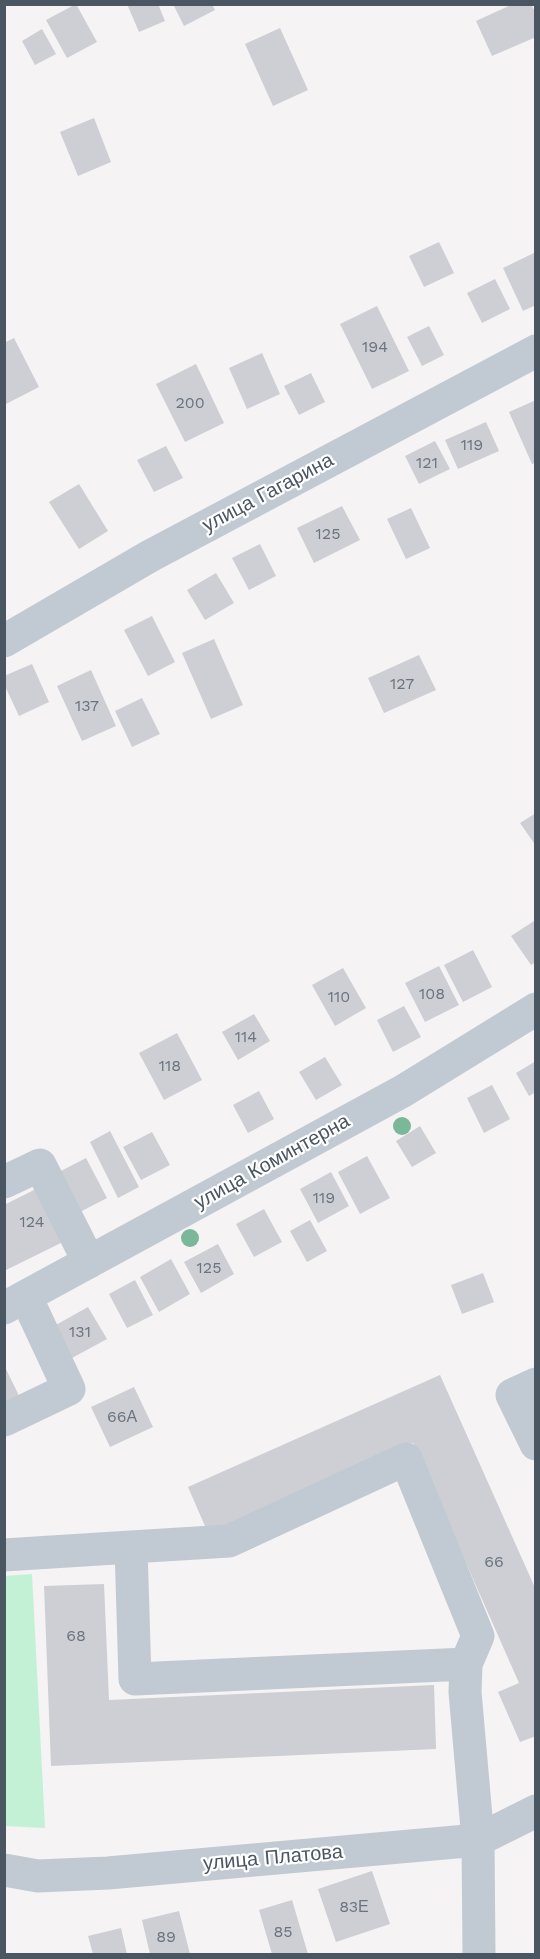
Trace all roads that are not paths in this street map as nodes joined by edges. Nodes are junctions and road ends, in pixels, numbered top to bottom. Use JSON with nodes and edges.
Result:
{"nodes":[{"id":1,"x":536,"y":351,"type":"edge"},
{"id":2,"x":4,"y":641,"type":"edge"},
{"id":3,"x":536,"y":1009,"type":"edge"},
{"id":4,"x":4,"y":1182,"type":"edge"},
{"id":5,"x":89,"y":1262,"type":"junction"},
{"id":6,"x":15,"y":1303,"type":"edge"},
{"id":7,"x":536,"y":1384,"type":"edge"},
{"id":8,"x":4,"y":1420,"type":"edge"},
{"id":9,"x":536,"y":1444,"type":"edge"},
{"id":10,"x":131,"y":1547,"type":"junction"},
{"id":11,"x":4,"y":1555,"type":"edge"},
{"id":12,"x":466,"y":1664,"type":"junction"},
{"id":13,"x":536,"y":1811,"type":"edge"},
{"id":14,"x":478,"y":1840,"type":"junction"},
{"id":15,"x":4,"y":1870,"type":"edge"},
{"id":16,"x":479,"y":1954,"type":"edge"}],
"edges":[{"from":1,"to":2,"type":"street","name":"улица Гагарина"},
{"from":3,"to":5,"type":"street","name":"улица Коминтерна"},
{"from":4,"to":5,"type":"street"},
{"from":5,"to":6,"type":"street","name":"улица Коминтерна"},
{"from":6,"to":8,"type":"street"},
{"from":7,"to":9,"type":"street"},
{"from":10,"to":11,"type":"street"},
{"from":10,"to":12,"type":"street"},
{"from":10,"to":12,"type":"street"},
{"from":12,"to":14,"type":"street"},
{"from":13,"to":14,"type":"street","name":"улица Платова"},
{"from":14,"to":15,"type":"street","name":"улица Платова"},
{"from":14,"to":16,"type":"street"}]}
